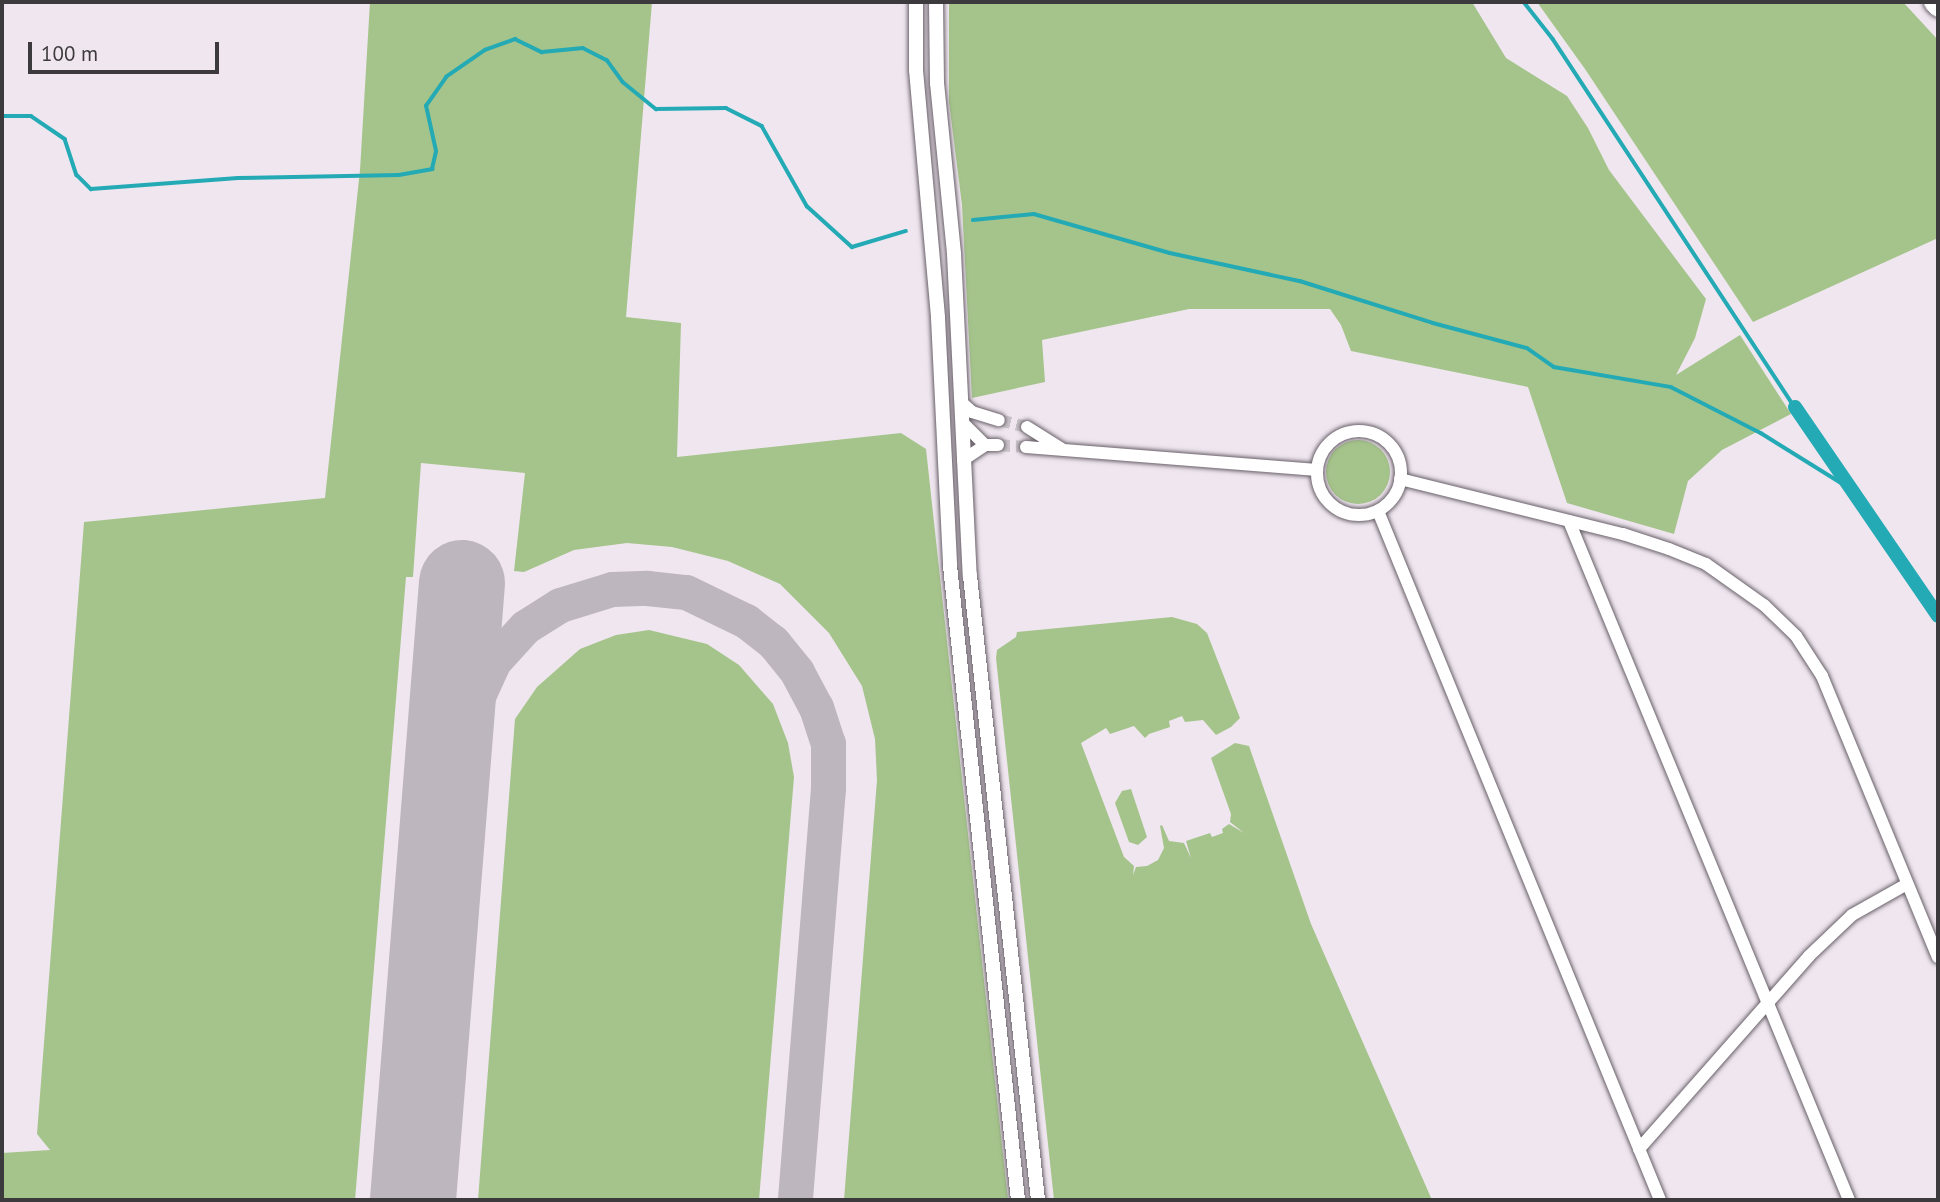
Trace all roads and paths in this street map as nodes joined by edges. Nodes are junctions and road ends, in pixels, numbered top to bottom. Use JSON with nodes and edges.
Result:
{"nodes":[{"id":1,"x":916,"y":2,"type":"edge"},
{"id":2,"x":936,"y":2,"type":"edge"},
{"id":3,"x":1933,"y":2,"type":"edge"},
{"id":4,"x":1938,"y":7,"type":"edge"},
{"id":5,"x":961,"y":402,"type":"junction"},
{"id":6,"x":999,"y":420,"type":"tunnel mouth"},
{"id":7,"x":961,"y":422,"type":"junction"},
{"id":8,"x":1027,"y":427,"type":"tunnel mouth"},
{"id":9,"x":1026,"y":447,"type":"tunnel mouth"},
{"id":10,"x":1062,"y":449,"type":"junction"},
{"id":11,"x":963,"y":460,"type":"junction"},
{"id":12,"x":1317,"y":470,"type":"junction"},
{"id":13,"x":1400,"y":479,"type":"junction"},
{"id":14,"x":1378,"y":511,"type":"junction"},
{"id":15,"x":1569,"y":521,"type":"junction"},
{"id":16,"x":974,"y":615,"type":"junction"},
{"id":17,"x":956,"y":618,"type":"junction"},
{"id":18,"x":976,"y":638,"type":"junction"},
{"id":19,"x":957,"y":640,"type":"junction"},
{"id":20,"x":1907,"y":884,"type":"junction"},
{"id":21,"x":1938,"y":957,"type":"edge"},
{"id":22,"x":1768,"y":1002,"type":"junction"},
{"id":23,"x":1639,"y":1149,"type":"junction"},
{"id":24,"x":1018,"y":1200,"type":"edge"},
{"id":25,"x":1038,"y":1200,"type":"edge"},
{"id":26,"x":1660,"y":1200,"type":"edge"},
{"id":27,"x":1849,"y":1200,"type":"edge"}],
"edges":[{"from":1,"to":17,"type":"street"},
{"from":2,"to":5,"type":"street"},
{"from":3,"to":4,"type":"highway"},
{"from":5,"to":6,"type":"street"},
{"from":5,"to":7,"type":"street"},
{"from":7,"to":11,"type":"street"},
{"from":7,"to":11,"type":"street"},
{"from":8,"to":10,"type":"street"},
{"from":9,"to":10,"type":"street"},
{"from":10,"to":12,"type":"street"},
{"from":11,"to":16,"type":"street"},
{"from":12,"to":13,"type":"street"},
{"from":12,"to":14,"type":"street"},
{"from":13,"to":14,"type":"street"},
{"from":13,"to":15,"type":"street"},
{"from":14,"to":23,"type":"street"},
{"from":15,"to":20,"type":"street"},
{"from":15,"to":22,"type":"street"},
{"from":16,"to":17,"type":"street"},
{"from":16,"to":18,"type":"street"},
{"from":17,"to":19,"type":"street"},
{"from":18,"to":19,"type":"street"},
{"from":18,"to":25,"type":"street"},
{"from":19,"to":24,"type":"street"},
{"from":20,"to":21,"type":"street"},
{"from":20,"to":22,"type":"street"},
{"from":22,"to":23,"type":"street"},
{"from":22,"to":27,"type":"street"},
{"from":23,"to":26,"type":"street"}]}
